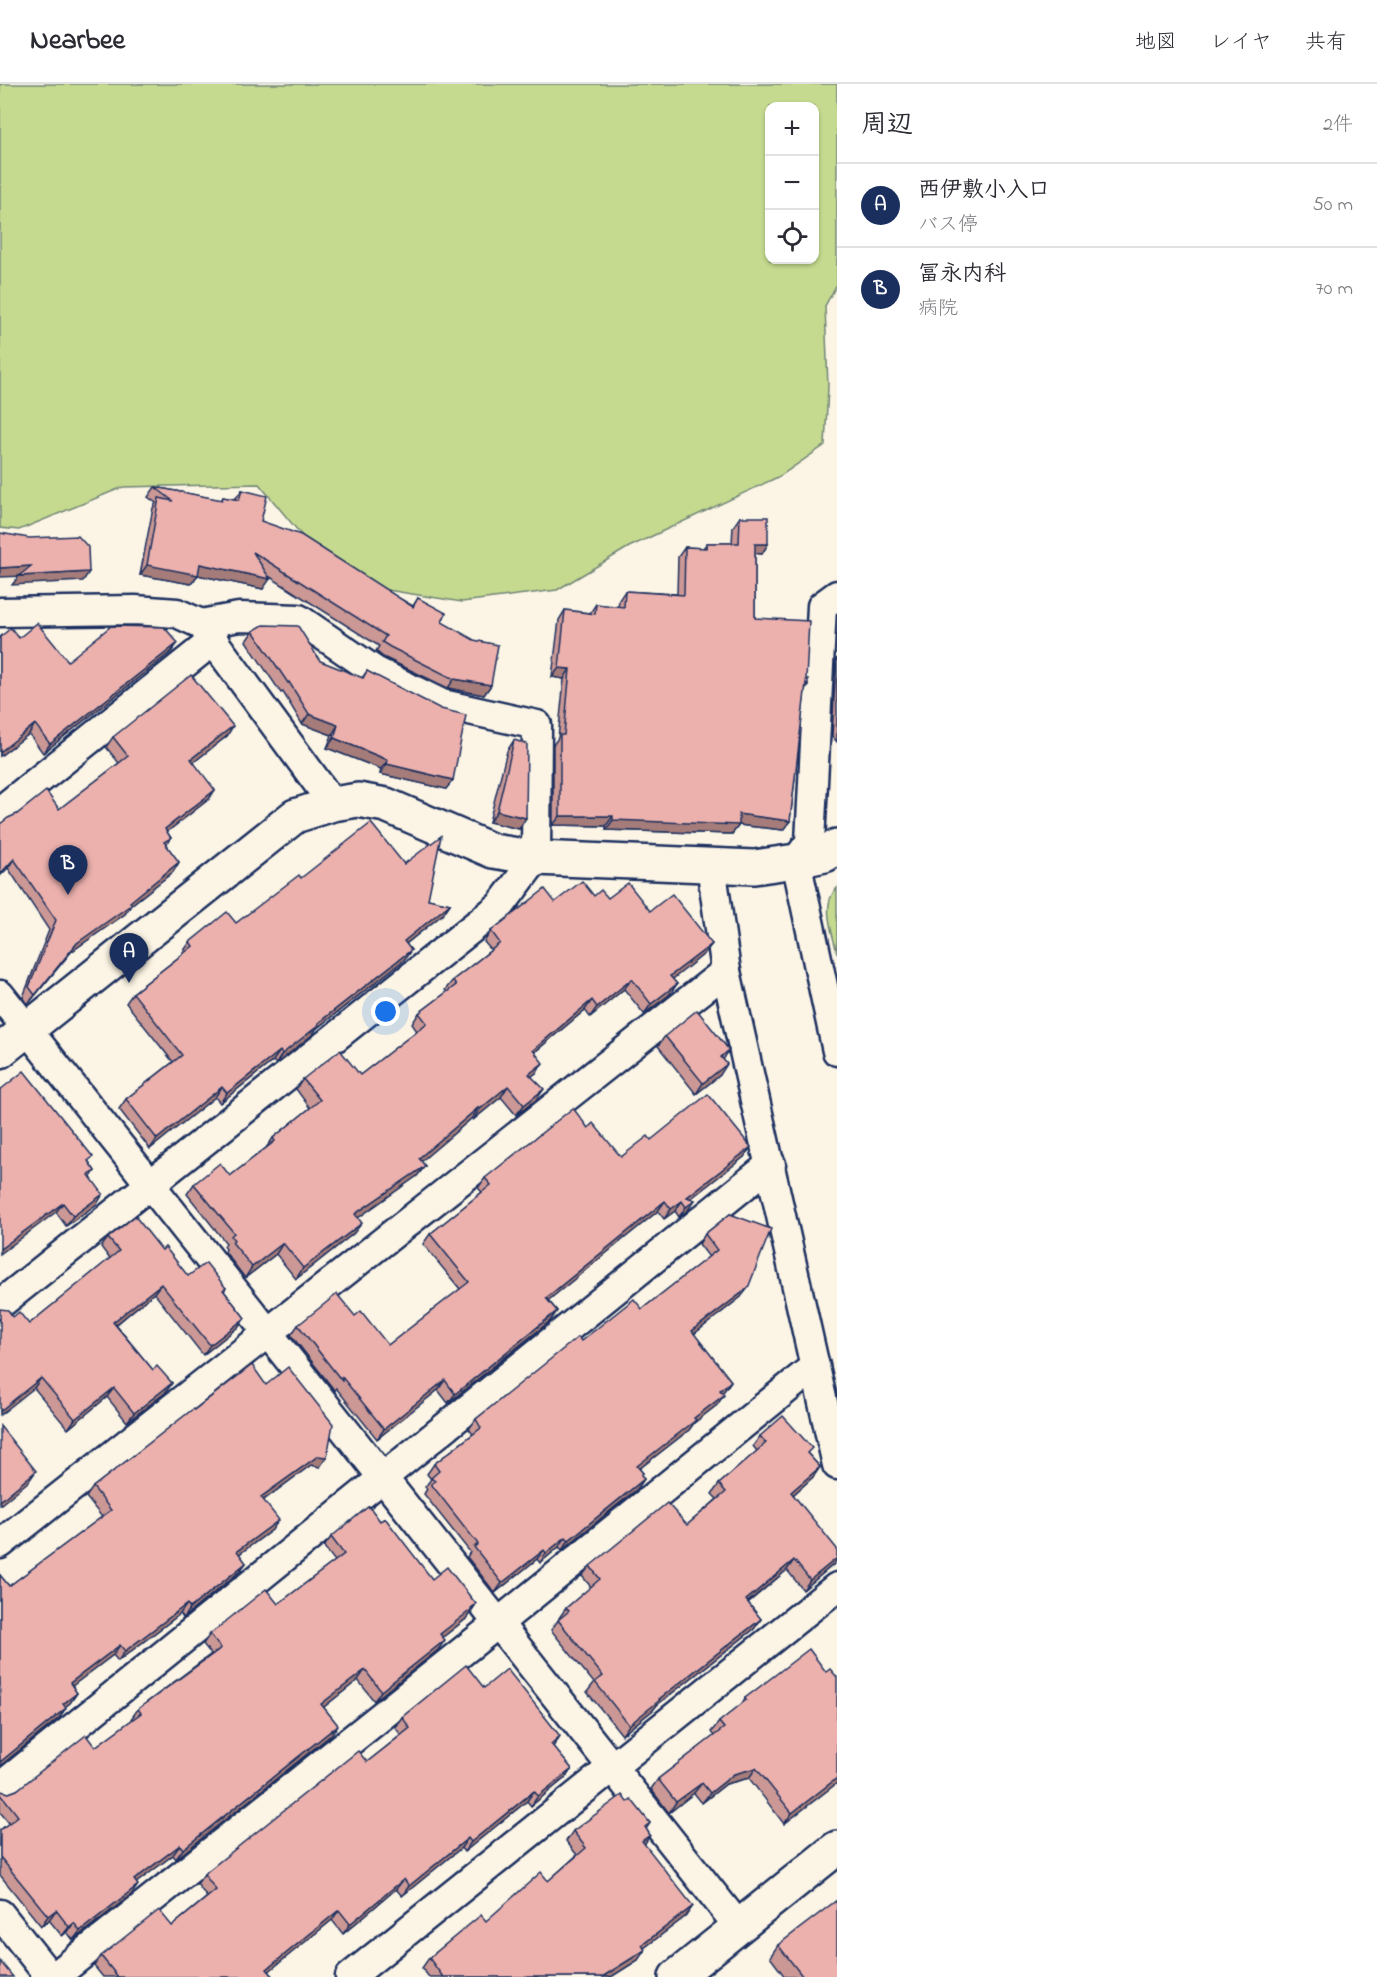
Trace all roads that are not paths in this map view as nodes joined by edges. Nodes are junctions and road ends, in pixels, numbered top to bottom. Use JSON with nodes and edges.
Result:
{"nodes":[{"id":1,"x":837,"y":595,"type":"edge"},
{"id":2,"x":0,"y":612,"type":"edge"},
{"id":3,"x":208,"y":632,"type":"junction"},
{"id":4,"x":333,"y":804,"type":"junction"},
{"id":5,"x":0,"y":811,"type":"edge"},
{"id":6,"x":837,"y":846,"type":"edge"},
{"id":7,"x":536,"y":858,"type":"junction"},
{"id":8,"x":796,"y":861,"type":"junction"},
{"id":9,"x":711,"y":865,"type":"junction"},
{"id":10,"x":726,"y":971,"type":"junction"},
{"id":11,"x":0,"y":995,"type":"edge"},
{"id":12,"x":27,"y":1028,"type":"junction"},
{"id":13,"x":0,"y":1051,"type":"edge"},
{"id":14,"x":837,"y":1051,"type":"edge"},
{"id":15,"x":771,"y":1164,"type":"junction"},
{"id":16,"x":150,"y":1183,"type":"junction"},
{"id":17,"x":0,"y":1304,"type":"edge"},
{"id":18,"x":267,"y":1332,"type":"junction"},
{"id":19,"x":815,"y":1366,"type":"junction"},
{"id":20,"x":837,"y":1465,"type":"edge"},
{"id":21,"x":382,"y":1477,"type":"junction"},
{"id":22,"x":0,"y":1544,"type":"edge"},
{"id":23,"x":837,"y":1587,"type":"edge"},
{"id":24,"x":497,"y":1624,"type":"junction"},
{"id":25,"x":612,"y":1767,"type":"junction"},
{"id":26,"x":0,"y":1787,"type":"edge"},
{"id":27,"x":837,"y":1848,"type":"edge"},
{"id":28,"x":0,"y":1914,"type":"edge"},
{"id":29,"x":740,"y":1927,"type":"junction"},
{"id":30,"x":52,"y":1977,"type":"edge"},
{"id":31,"x":350,"y":1977,"type":"edge"},
{"id":32,"x":676,"y":1977,"type":"edge"}],
"edges":[{"from":1,"to":8,"type":"street"},
{"from":2,"to":3,"type":"street"},
{"from":3,"to":4,"type":"street"},
{"from":3,"to":5,"type":"street"},
{"from":3,"to":7,"type":"street"},
{"from":4,"to":7,"type":"street"},
{"from":4,"to":12,"type":"street"},
{"from":6,"to":8,"type":"street"},
{"from":7,"to":9,"type":"street"},
{"from":7,"to":16,"type":"street"},
{"from":8,"to":9,"type":"street"},
{"from":8,"to":14,"type":"street"},
{"from":9,"to":10,"type":"street"},
{"from":10,"to":15,"type":"street"},
{"from":10,"to":18,"type":"street"},
{"from":11,"to":12,"type":"street"},
{"from":12,"to":13,"type":"street"},
{"from":12,"to":16,"type":"street"},
{"from":15,"to":19,"type":"street"},
{"from":15,"to":21,"type":"street"},
{"from":16,"to":17,"type":"street"},
{"from":16,"to":18,"type":"street"},
{"from":18,"to":21,"type":"street"},
{"from":18,"to":22,"type":"street"},
{"from":19,"to":20,"type":"street"},
{"from":19,"to":24,"type":"street"},
{"from":21,"to":24,"type":"street"},
{"from":21,"to":26,"type":"street"},
{"from":23,"to":25,"type":"street"},
{"from":24,"to":25,"type":"street"},
{"from":24,"to":30,"type":"street"},
{"from":25,"to":29,"type":"street"},
{"from":25,"to":31,"type":"street"},
{"from":27,"to":29,"type":"street"},
{"from":28,"to":30,"type":"street"},
{"from":29,"to":32,"type":"street"}]}
